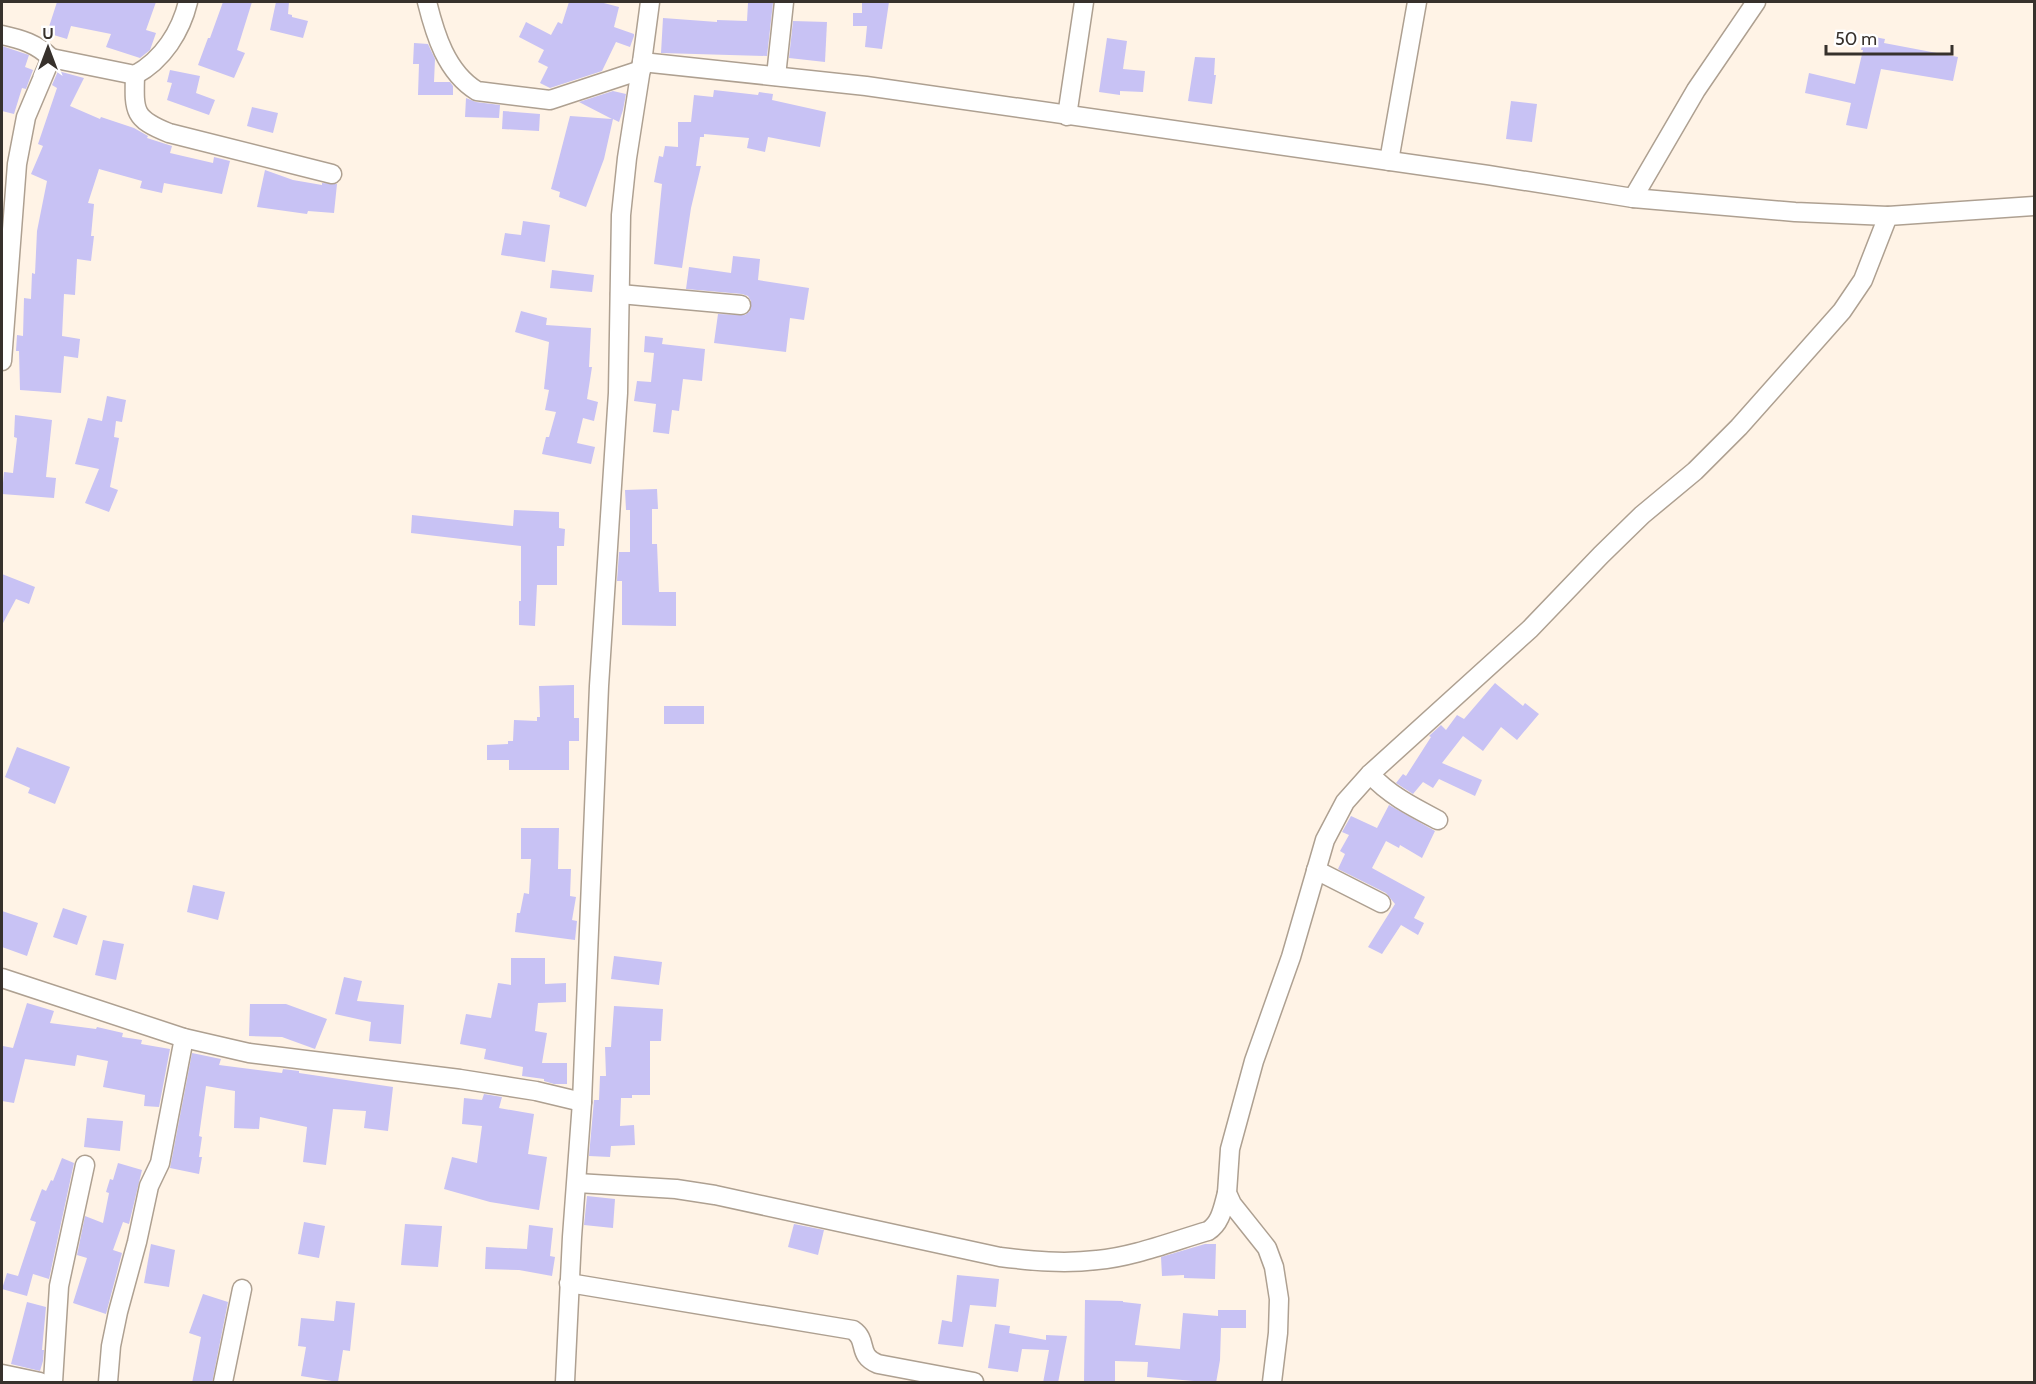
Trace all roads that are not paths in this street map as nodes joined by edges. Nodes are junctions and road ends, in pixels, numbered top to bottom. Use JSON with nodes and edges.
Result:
{"nodes":[{"id":1,"x":188,"y":2,"type":"edge"},
{"id":2,"x":427,"y":2,"type":"edge"},
{"id":3,"x":650,"y":2,"type":"edge"},
{"id":4,"x":784,"y":2,"type":"edge"},
{"id":5,"x":1084,"y":2,"type":"edge"},
{"id":6,"x":1418,"y":2,"type":"edge"},
{"id":7,"x":1756,"y":2,"type":"edge"},
{"id":8,"x":2,"y":35,"type":"edge"},
{"id":9,"x":51,"y":58,"type":"junction"},
{"id":10,"x":642,"y":66,"type":"junction"},
{"id":11,"x":135,"y":75,"type":"junction"},
{"id":12,"x":776,"y":76,"type":"junction"},
{"id":13,"x":1066,"y":116,"type":"junction"},
{"id":14,"x":1389,"y":161,"type":"junction"},
{"id":15,"x":332,"y":174,"type":"dead end"},
{"id":16,"x":1634,"y":198,"type":"junction"},
{"id":17,"x":2034,"y":206,"type":"edge"},
{"id":18,"x":1888,"y":216,"type":"junction"},
{"id":19,"x":620,"y":294,"type":"junction"},
{"id":20,"x":741,"y":305,"type":"dead end"},
{"id":21,"x":2,"y":333,"type":"edge"},
{"id":22,"x":2,"y":361,"type":"edge"},
{"id":23,"x":1370,"y":774,"type":"junction"},
{"id":24,"x":1438,"y":820,"type":"dead end"},
{"id":25,"x":1316,"y":870,"type":"junction"},
{"id":26,"x":1381,"y":903,"type":"dead end"},
{"id":27,"x":2,"y":978,"type":"edge"},
{"id":28,"x":184,"y":1038,"type":"junction"},
{"id":29,"x":582,"y":1102,"type":"junction"},
{"id":30,"x":85,"y":1165,"type":"dead end"},
{"id":31,"x":577,"y":1183,"type":"junction"},
{"id":32,"x":1227,"y":1193,"type":"junction"},
{"id":33,"x":569,"y":1283,"type":"junction"},
{"id":34,"x":242,"y":1289,"type":"dead end"},
{"id":35,"x":2,"y":1374,"type":"edge"},
{"id":36,"x":40,"y":1383,"type":"edge"},
{"id":37,"x":53,"y":1383,"type":"edge"},
{"id":38,"x":108,"y":1383,"type":"edge"},
{"id":39,"x":223,"y":1383,"type":"edge"},
{"id":40,"x":565,"y":1383,"type":"edge"},
{"id":41,"x":974,"y":1383,"type":"edge"},
{"id":42,"x":1272,"y":1383,"type":"edge"}],
"edges":[{"from":1,"to":11,"type":"street"},
{"from":2,"to":10,"type":"street"},
{"from":3,"to":10,"type":"street"},
{"from":4,"to":12,"type":"street"},
{"from":5,"to":13,"type":"street"},
{"from":6,"to":14,"type":"street"},
{"from":7,"to":16,"type":"street"},
{"from":8,"to":9,"type":"street"},
{"from":9,"to":11,"type":"street"},
{"from":9,"to":21,"type":"street"},
{"from":10,"to":12,"type":"street"},
{"from":10,"to":19,"type":"street"},
{"from":11,"to":15,"type":"street"},
{"from":12,"to":13,"type":"street"},
{"from":13,"to":14,"type":"street"},
{"from":14,"to":16,"type":"street"},
{"from":16,"to":18,"type":"street"},
{"from":17,"to":18,"type":"street"},
{"from":18,"to":23,"type":"street"},
{"from":19,"to":20,"type":"street"},
{"from":19,"to":29,"type":"street"},
{"from":21,"to":22,"type":"street"},
{"from":23,"to":24,"type":"street"},
{"from":23,"to":25,"type":"street"},
{"from":25,"to":26,"type":"street"},
{"from":25,"to":32,"type":"street"},
{"from":27,"to":28,"type":"street"},
{"from":28,"to":29,"type":"street"},
{"from":28,"to":38,"type":"street"},
{"from":29,"to":31,"type":"street"},
{"from":30,"to":37,"type":"street"},
{"from":31,"to":32,"type":"street"},
{"from":31,"to":33,"type":"street"},
{"from":32,"to":42,"type":"street"},
{"from":33,"to":40,"type":"street"},
{"from":33,"to":41,"type":"street"},
{"from":34,"to":39,"type":"street"},
{"from":35,"to":36,"type":"street"}]}
